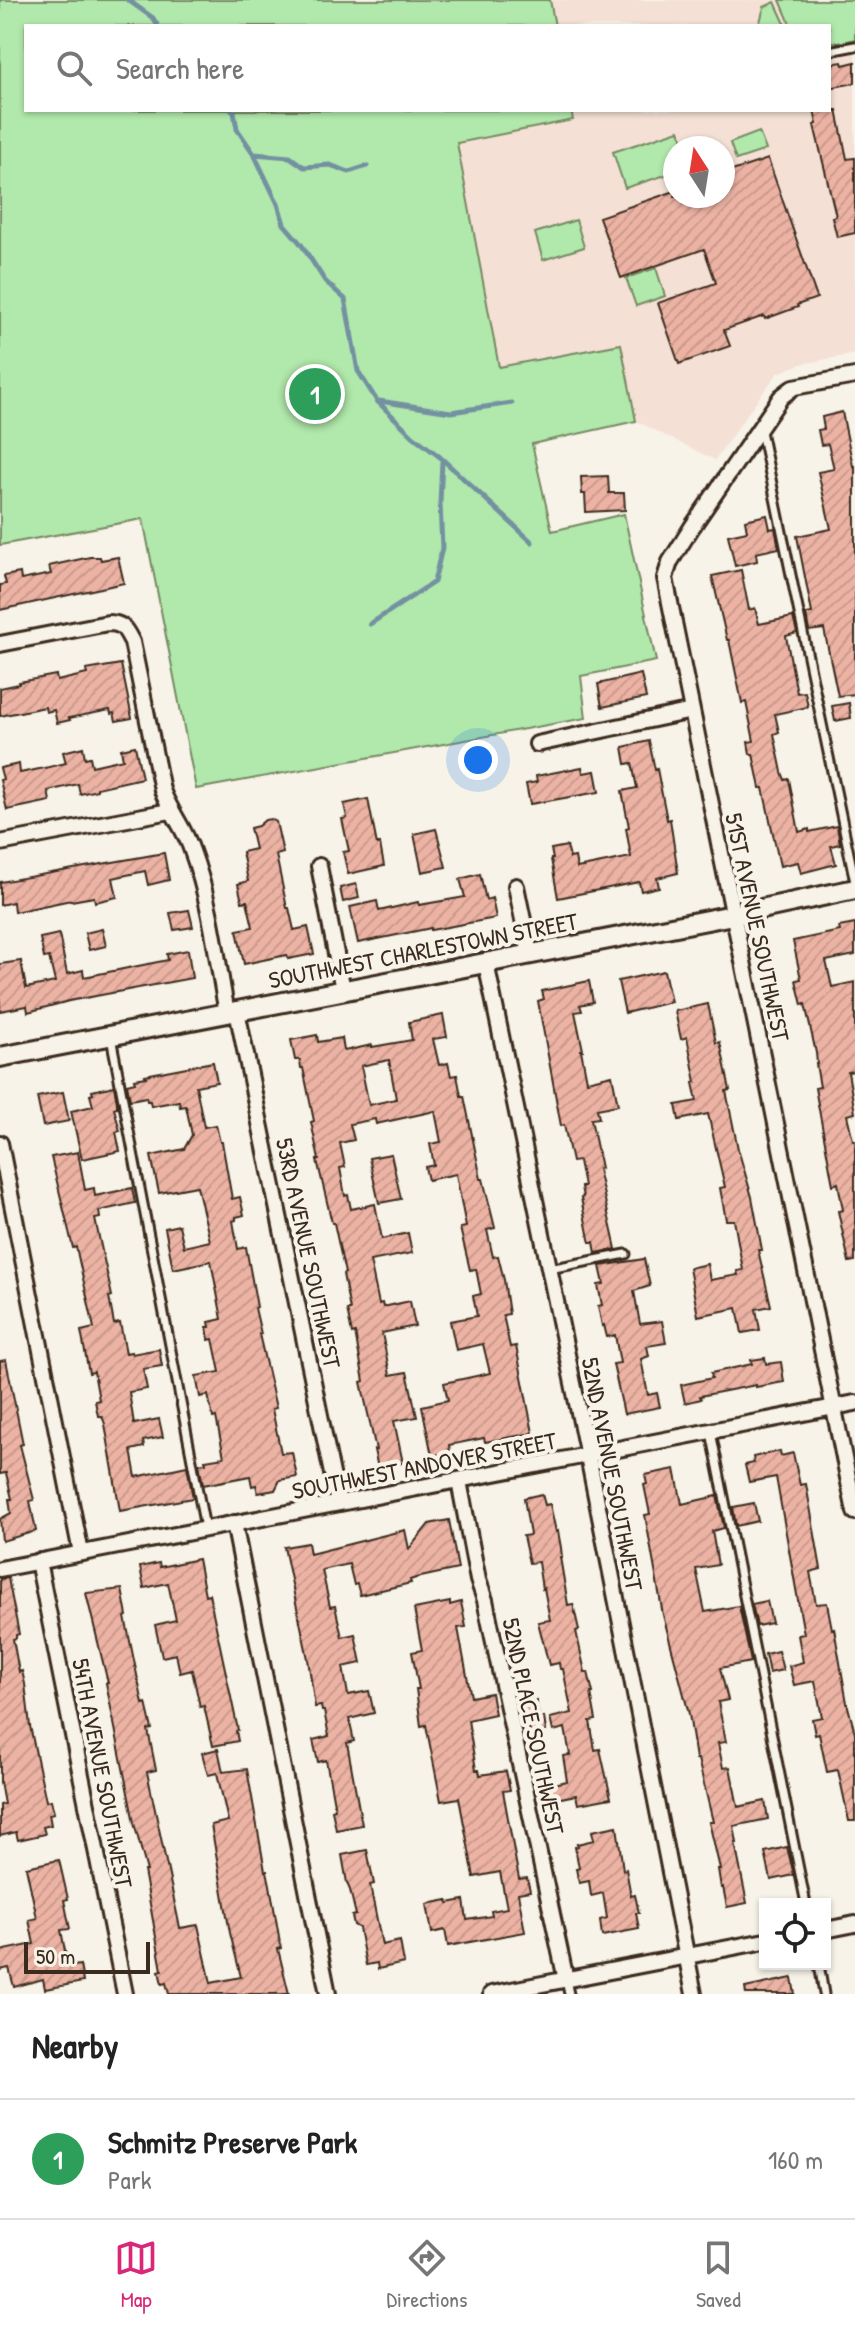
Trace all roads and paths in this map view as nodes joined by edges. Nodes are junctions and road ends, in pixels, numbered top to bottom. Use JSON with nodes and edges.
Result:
{"nodes":[{"id":1,"x":855,"y":46,"type":"edge"},
{"id":2,"x":831,"y":51,"type":"edge"},
{"id":3,"x":855,"y":376,"type":"edge"},
{"id":4,"x":761,"y":429,"type":"junction"},
{"id":5,"x":0,"y":644,"type":"edge"},
{"id":6,"x":692,"y":711,"type":"junction"},
{"id":7,"x":537,"y":744,"type":"dead end"},
{"id":8,"x":170,"y":811,"type":"junction"},
{"id":9,"x":0,"y":843,"type":"edge"},
{"id":10,"x":319,"y":866,"type":"dead end"},
{"id":11,"x":855,"y":882,"type":"edge"},
{"id":12,"x":516,"y":886,"type":"dead end"},
{"id":13,"x":855,"y":889,"type":"edge"},
{"id":14,"x":733,"y":915,"type":"junction"},
{"id":15,"x":530,"y":954,"type":"junction"},
{"id":16,"x":486,"y":963,"type":"junction"},
{"id":17,"x":343,"y":990,"type":"junction"},
{"id":18,"x":232,"y":1012,"type":"junction"},
{"id":19,"x":110,"y":1035,"type":"junction"},
{"id":20,"x":0,"y":1057,"type":"edge"},
{"id":21,"x":0,"y":1143,"type":"edge"},
{"id":22,"x":626,"y":1254,"type":"dead end"},
{"id":23,"x":549,"y":1269,"type":"junction"},
{"id":24,"x":855,"y":1403,"type":"edge"},
{"id":25,"x":834,"y":1407,"type":"junction"},
{"id":26,"x":711,"y":1432,"type":"junction"},
{"id":27,"x":588,"y":1456,"type":"junction"},
{"id":28,"x":459,"y":1481,"type":"junction"},
{"id":29,"x":338,"y":1503,"type":"junction"},
{"id":30,"x":855,"y":1512,"type":"edge"},
{"id":31,"x":234,"y":1523,"type":"junction"},
{"id":32,"x":205,"y":1528,"type":"junction"},
{"id":33,"x":81,"y":1553,"type":"junction"},
{"id":34,"x":38,"y":1561,"type":"junction"},
{"id":35,"x":0,"y":1569,"type":"edge"},
{"id":36,"x":805,"y":1898,"type":"edge"},
{"id":37,"x":855,"y":1924,"type":"edge"},
{"id":38,"x":831,"y":1929,"type":"edge"},
{"id":39,"x":759,"y":1942,"type":"edge"},
{"id":40,"x":686,"y":1956,"type":"junction"},
{"id":41,"x":820,"y":1970,"type":"edge"},
{"id":42,"x":567,"y":1987,"type":"edge"},
{"id":43,"x":125,"y":1994,"type":"edge"},
{"id":44,"x":328,"y":1994,"type":"edge"},
{"id":45,"x":491,"y":1994,"type":"edge"},
{"id":46,"x":694,"y":1994,"type":"edge"},
{"id":47,"x":824,"y":1994,"type":"edge"}],
"edges":[{"from":1,"to":2,"type":"lane"},
{"from":3,"to":4,"type":"street","name":"51ST AVENUE SOUTHWEST"},
{"from":4,"to":6,"type":"street","name":"51ST AVENUE SOUTHWEST"},
{"from":4,"to":11,"type":"lane"},
{"from":5,"to":8,"type":"street","name":"53RD AVENUE SOUTHWEST"},
{"from":6,"to":7,"type":"street"},
{"from":6,"to":14,"type":"street","name":"51ST AVENUE SOUTHWEST"},
{"from":8,"to":9,"type":"street"},
{"from":8,"to":18,"type":"street","name":"53RD AVENUE SOUTHWEST"},
{"from":10,"to":17,"type":"street"},
{"from":12,"to":15,"type":"street"},
{"from":13,"to":14,"type":"street","name":"SOUTHWEST CHARLESTOWN STREET"},
{"from":14,"to":15,"type":"street","name":"SOUTHWEST CHARLESTOWN STREET"},
{"from":14,"to":25,"type":"street","name":"51ST AVENUE SOUTHWEST"},
{"from":15,"to":16,"type":"street","name":"SOUTHWEST CHARLESTOWN STREET"},
{"from":16,"to":17,"type":"street","name":"SOUTHWEST CHARLESTOWN STREET"},
{"from":16,"to":23,"type":"street","name":"52ND AVENUE SOUTHWEST"},
{"from":17,"to":18,"type":"street","name":"SOUTHWEST CHARLESTOWN STREET"},
{"from":18,"to":19,"type":"street","name":"SOUTHWEST CHARLESTOWN STREET"},
{"from":18,"to":29,"type":"street","name":"53RD AVENUE SOUTHWEST"},
{"from":19,"to":20,"type":"street","name":"SOUTHWEST CHARLESTOWN STREET"},
{"from":19,"to":32,"type":"lane"},
{"from":21,"to":33,"type":"street"},
{"from":22,"to":23,"type":"lane"},
{"from":23,"to":27,"type":"street","name":"52ND AVENUE SOUTHWEST"},
{"from":24,"to":25,"type":"street","name":"SOUTHWEST ANDOVER STREET"},
{"from":25,"to":26,"type":"street","name":"SOUTHWEST ANDOVER STREET"},
{"from":25,"to":30,"type":"street","name":"51ST AVENUE SOUTHWEST"},
{"from":26,"to":27,"type":"street","name":"SOUTHWEST ANDOVER STREET"},
{"from":26,"to":36,"type":"lane"},
{"from":27,"to":28,"type":"street","name":"SOUTHWEST ANDOVER STREET"},
{"from":27,"to":40,"type":"street","name":"52ND AVENUE SOUTHWEST"},
{"from":28,"to":29,"type":"street","name":"SOUTHWEST ANDOVER STREET"},
{"from":28,"to":42,"type":"street","name":"52ND PLACE SOUTHWEST"},
{"from":29,"to":31,"type":"street","name":"SOUTHWEST ANDOVER STREET"},
{"from":31,"to":32,"type":"street","name":"SOUTHWEST ANDOVER STREET"},
{"from":31,"to":44,"type":"street"},
{"from":32,"to":33,"type":"street","name":"SOUTHWEST ANDOVER STREET"},
{"from":33,"to":34,"type":"street","name":"SOUTHWEST ANDOVER STREET"},
{"from":34,"to":35,"type":"street","name":"SOUTHWEST ANDOVER STREET"},
{"from":34,"to":43,"type":"street","name":"54TH AVENUE SOUTHWEST"},
{"from":37,"to":38,"type":"street"},
{"from":39,"to":40,"type":"street"},
{"from":40,"to":42,"type":"street"},
{"from":40,"to":46,"type":"street","name":"52ND AVENUE SOUTHWEST"},
{"from":41,"to":47,"type":"lane"},
{"from":42,"to":45,"type":"street"}]}
